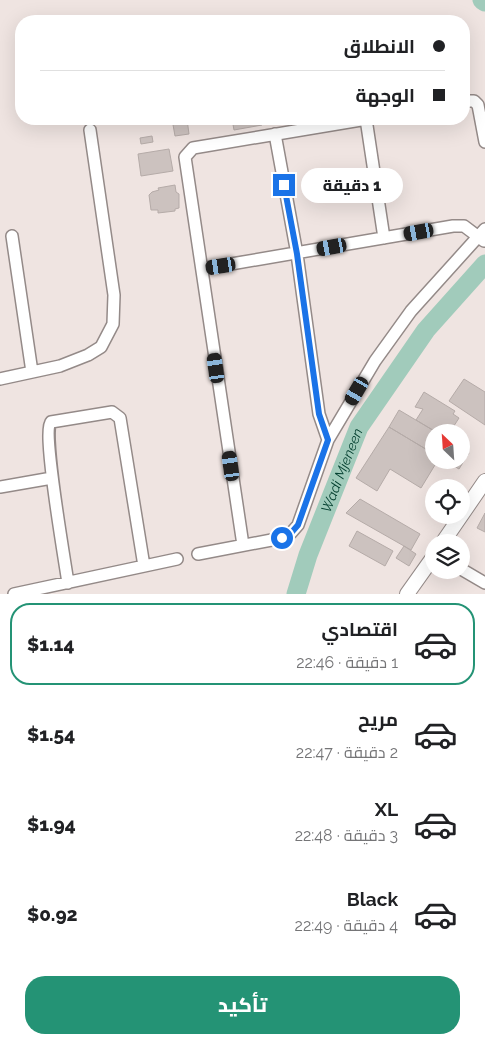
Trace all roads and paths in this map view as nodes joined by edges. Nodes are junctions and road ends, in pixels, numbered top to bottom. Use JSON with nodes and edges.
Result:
{"nodes":[{"id":1,"x":470,"y":100,"type":"edge"},
{"id":2,"x":330,"y":125,"type":"edge"},
{"id":3,"x":367,"y":125,"type":"edge"},
{"id":4,"x":90,"y":130,"type":"dead end"},
{"id":5,"x":275,"y":134,"type":"junction"},
{"id":6,"x":485,"y":142,"type":"edge"},
{"id":7,"x":12,"y":236,"type":"dead end"},
{"id":8,"x":483,"y":236,"type":"edge"},
{"id":9,"x":384,"y":238,"type":"junction"},
{"id":10,"x":297,"y":254,"type":"junction"},
{"id":11,"x":202,"y":269,"type":"junction"},
{"id":12,"x":32,"y":372,"type":"junction"},
{"id":13,"x":0,"y":379,"type":"edge"},
{"id":14,"x":328,"y":440,"type":"junction"},
{"id":15,"x":52,"y":478,"type":"junction"},
{"id":16,"x":485,"y":481,"type":"edge"},
{"id":17,"x":0,"y":487,"type":"edge"},
{"id":18,"x":449,"y":534,"type":"edge"},
{"id":19,"x":242,"y":545,"type":"junction"},
{"id":20,"x":198,"y":554,"type":"dead end"},
{"id":21,"x":177,"y":559,"type":"dead end"},
{"id":22,"x":144,"y":566,"type":"junction"},
{"id":23,"x":425,"y":569,"type":"edge"},
{"id":24,"x":470,"y":574,"type":"edge"},
{"id":25,"x":68,"y":582,"type":"junction"},
{"id":26,"x":485,"y":583,"type":"edge"},
{"id":27,"x":14,"y":594,"type":"edge"},
{"id":28,"x":407,"y":594,"type":"edge"}],
"edges":[{"from":1,"to":6,"type":"street"},
{"from":2,"to":5,"type":"street"},
{"from":3,"to":9,"type":"street"},
{"from":4,"to":12,"type":"street"},
{"from":5,"to":10,"type":"street"},
{"from":5,"to":11,"type":"street"},
{"from":7,"to":12,"type":"street"},
{"from":8,"to":9,"type":"street"},
{"from":8,"to":14,"type":"street"},
{"from":9,"to":10,"type":"street"},
{"from":10,"to":11,"type":"street"},
{"from":10,"to":14,"type":"street"},
{"from":11,"to":19,"type":"street"},
{"from":12,"to":13,"type":"street"},
{"from":14,"to":19,"type":"street"},
{"from":15,"to":17,"type":"street"},
{"from":15,"to":22,"type":"street"},
{"from":15,"to":25,"type":"street"},
{"from":16,"to":18,"type":"street"},
{"from":19,"to":20,"type":"street"},
{"from":21,"to":22,"type":"street"},
{"from":22,"to":25,"type":"street"},
{"from":23,"to":28,"type":"street"},
{"from":24,"to":26,"type":"street"},
{"from":25,"to":27,"type":"street"}]}
